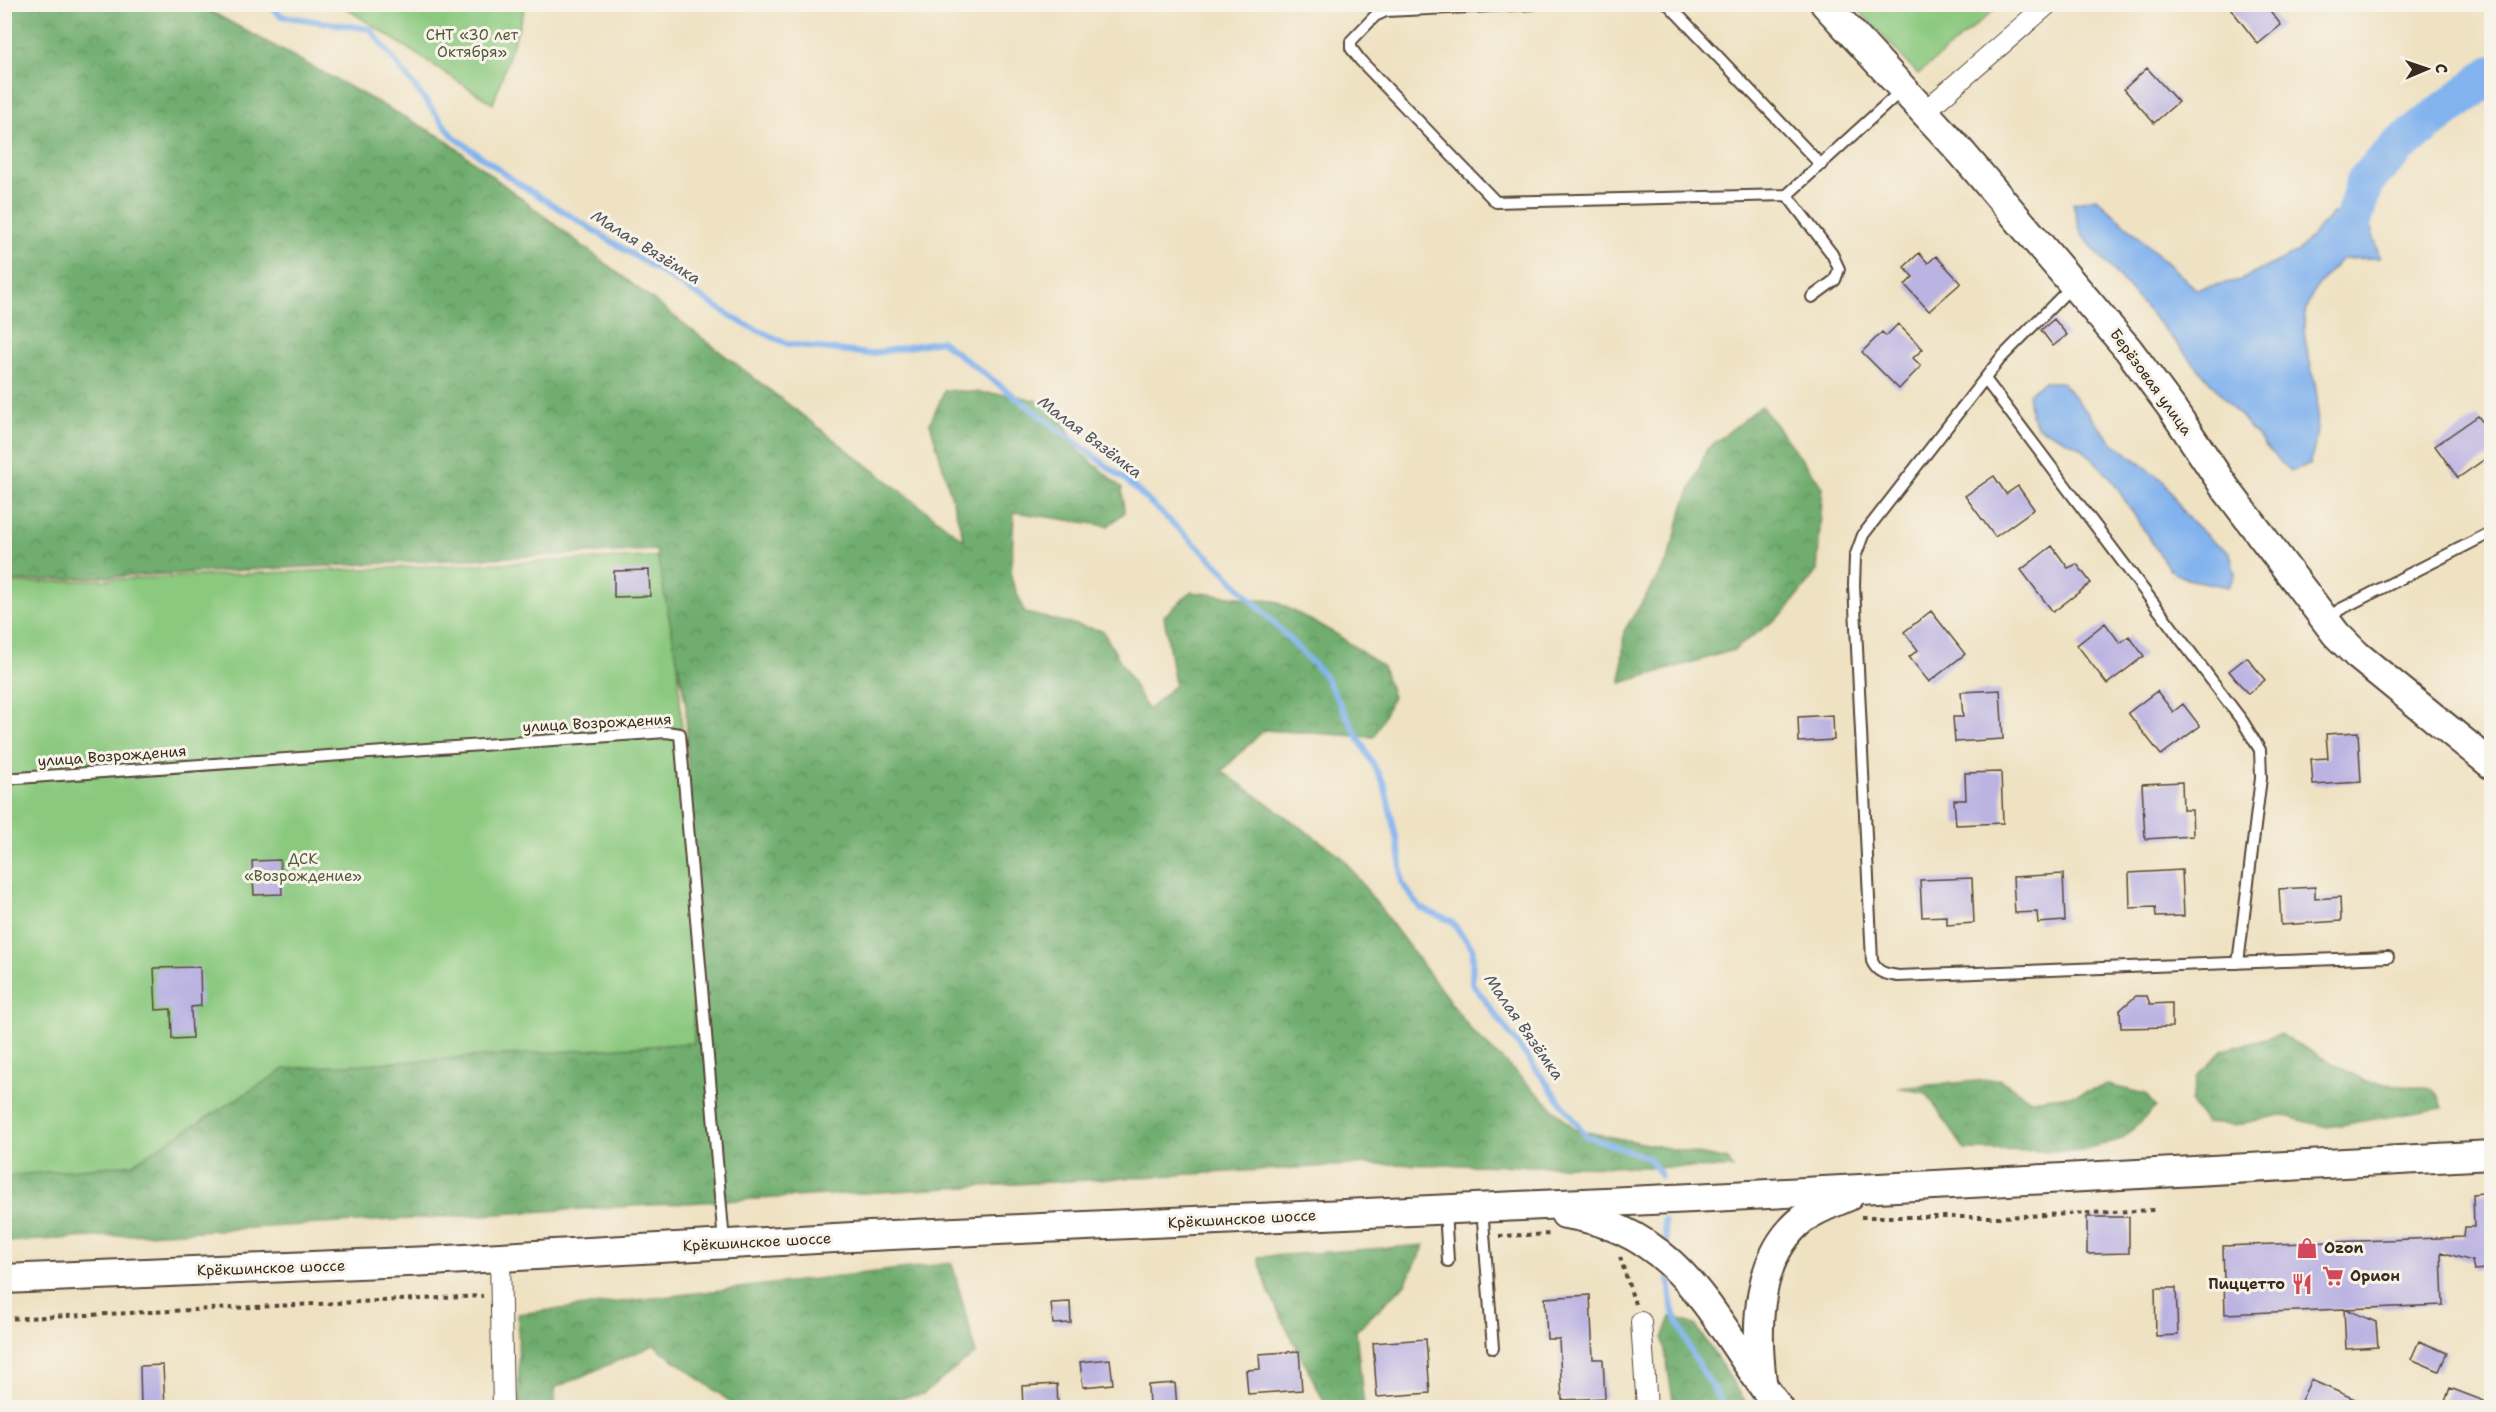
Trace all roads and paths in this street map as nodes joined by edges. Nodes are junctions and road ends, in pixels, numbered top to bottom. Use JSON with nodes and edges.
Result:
{"nodes":[{"id":1,"x":1533,"y":4,"type":"edge"},
{"id":2,"x":1668,"y":4,"type":"edge"},
{"id":3,"x":1825,"y":4,"type":"edge"},
{"id":4,"x":2048,"y":4,"type":"edge"},
{"id":5,"x":1903,"y":89,"type":"junction"},
{"id":6,"x":1924,"y":112,"type":"junction"},
{"id":7,"x":1821,"y":165,"type":"junction"},
{"id":8,"x":1787,"y":195,"type":"junction"},
{"id":9,"x":2074,"y":284,"type":"junction"},
{"id":10,"x":1812,"y":297,"type":"dead end"},
{"id":11,"x":1985,"y":379,"type":"junction"},
{"id":12,"x":2492,"y":532,"type":"edge"},
{"id":13,"x":2326,"y":621,"type":"junction"},
{"id":14,"x":2492,"y":765,"type":"edge"},
{"id":15,"x":4,"y":779,"type":"edge"},
{"id":16,"x":2388,"y":957,"type":"dead end"},
{"id":17,"x":2238,"y":963,"type":"junction"},
{"id":18,"x":2492,"y":1155,"type":"edge"},
{"id":19,"x":1872,"y":1188,"type":"junction"},
{"id":20,"x":1496,"y":1207,"type":"junction"},
{"id":21,"x":1445,"y":1210,"type":"junction"},
{"id":22,"x":2156,"y":1210,"type":"dead end"},
{"id":23,"x":1850,"y":1217,"type":"dead end"},
{"id":24,"x":724,"y":1244,"type":"junction"},
{"id":25,"x":1620,"y":1256,"type":"dead end"},
{"id":26,"x":500,"y":1257,"type":"junction"},
{"id":27,"x":1448,"y":1261,"type":"dead end"},
{"id":28,"x":4,"y":1280,"type":"edge"},
{"id":29,"x":501,"y":1296,"type":"junction"},
{"id":30,"x":4,"y":1319,"type":"edge"},
{"id":31,"x":1641,"y":1322,"type":"joint"},
{"id":32,"x":1493,"y":1348,"type":"dead end"},
{"id":33,"x":1771,"y":1397,"type":"edge"},
{"id":34,"x":503,"y":1407,"type":"edge"},
{"id":35,"x":1647,"y":1407,"type":"edge"}],
"edges":[{"from":1,"to":8,"type":"lane"},
{"from":2,"to":7,"type":"lane"},
{"from":3,"to":5,"type":"street","name":"Берёзовая улица"},
{"from":4,"to":6,"type":"street"},
{"from":5,"to":6,"type":"street","name":"Берёзовая улица"},
{"from":5,"to":7,"type":"lane"},
{"from":6,"to":9,"type":"street","name":"Берёзовая улица"},
{"from":7,"to":8,"type":"lane"},
{"from":8,"to":10,"type":"lane"},
{"from":9,"to":11,"type":"lane"},
{"from":9,"to":13,"type":"street","name":"Берёзовая улица"},
{"from":11,"to":17,"type":"lane"},
{"from":11,"to":17,"type":"lane"},
{"from":12,"to":13,"type":"lane"},
{"from":13,"to":14,"type":"street","name":"Берёзовая улица"},
{"from":15,"to":24,"type":"lane","name":"улица Возрождения"},
{"from":16,"to":17,"type":"lane"},
{"from":18,"to":19,"type":"street"},
{"from":19,"to":20,"type":"street"},
{"from":19,"to":33,"type":"street"},
{"from":20,"to":21,"type":"street","name":"Крёкшинское шоссе"},
{"from":20,"to":32,"type":"lane"},
{"from":20,"to":33,"type":"street"},
{"from":21,"to":24,"type":"street","name":"Крёкшинское шоссе"},
{"from":21,"to":27,"type":"lane"},
{"from":22,"to":23,"type":"path"},
{"from":24,"to":26,"type":"street","name":"Крёкшинское шоссе"},
{"from":25,"to":31,"type":"path"},
{"from":26,"to":28,"type":"street","name":"Крёкшинское шоссе"},
{"from":26,"to":29,"type":"street"},
{"from":29,"to":30,"type":"path"},
{"from":29,"to":34,"type":"street"},
{"from":31,"to":35,"type":"street"}]}
